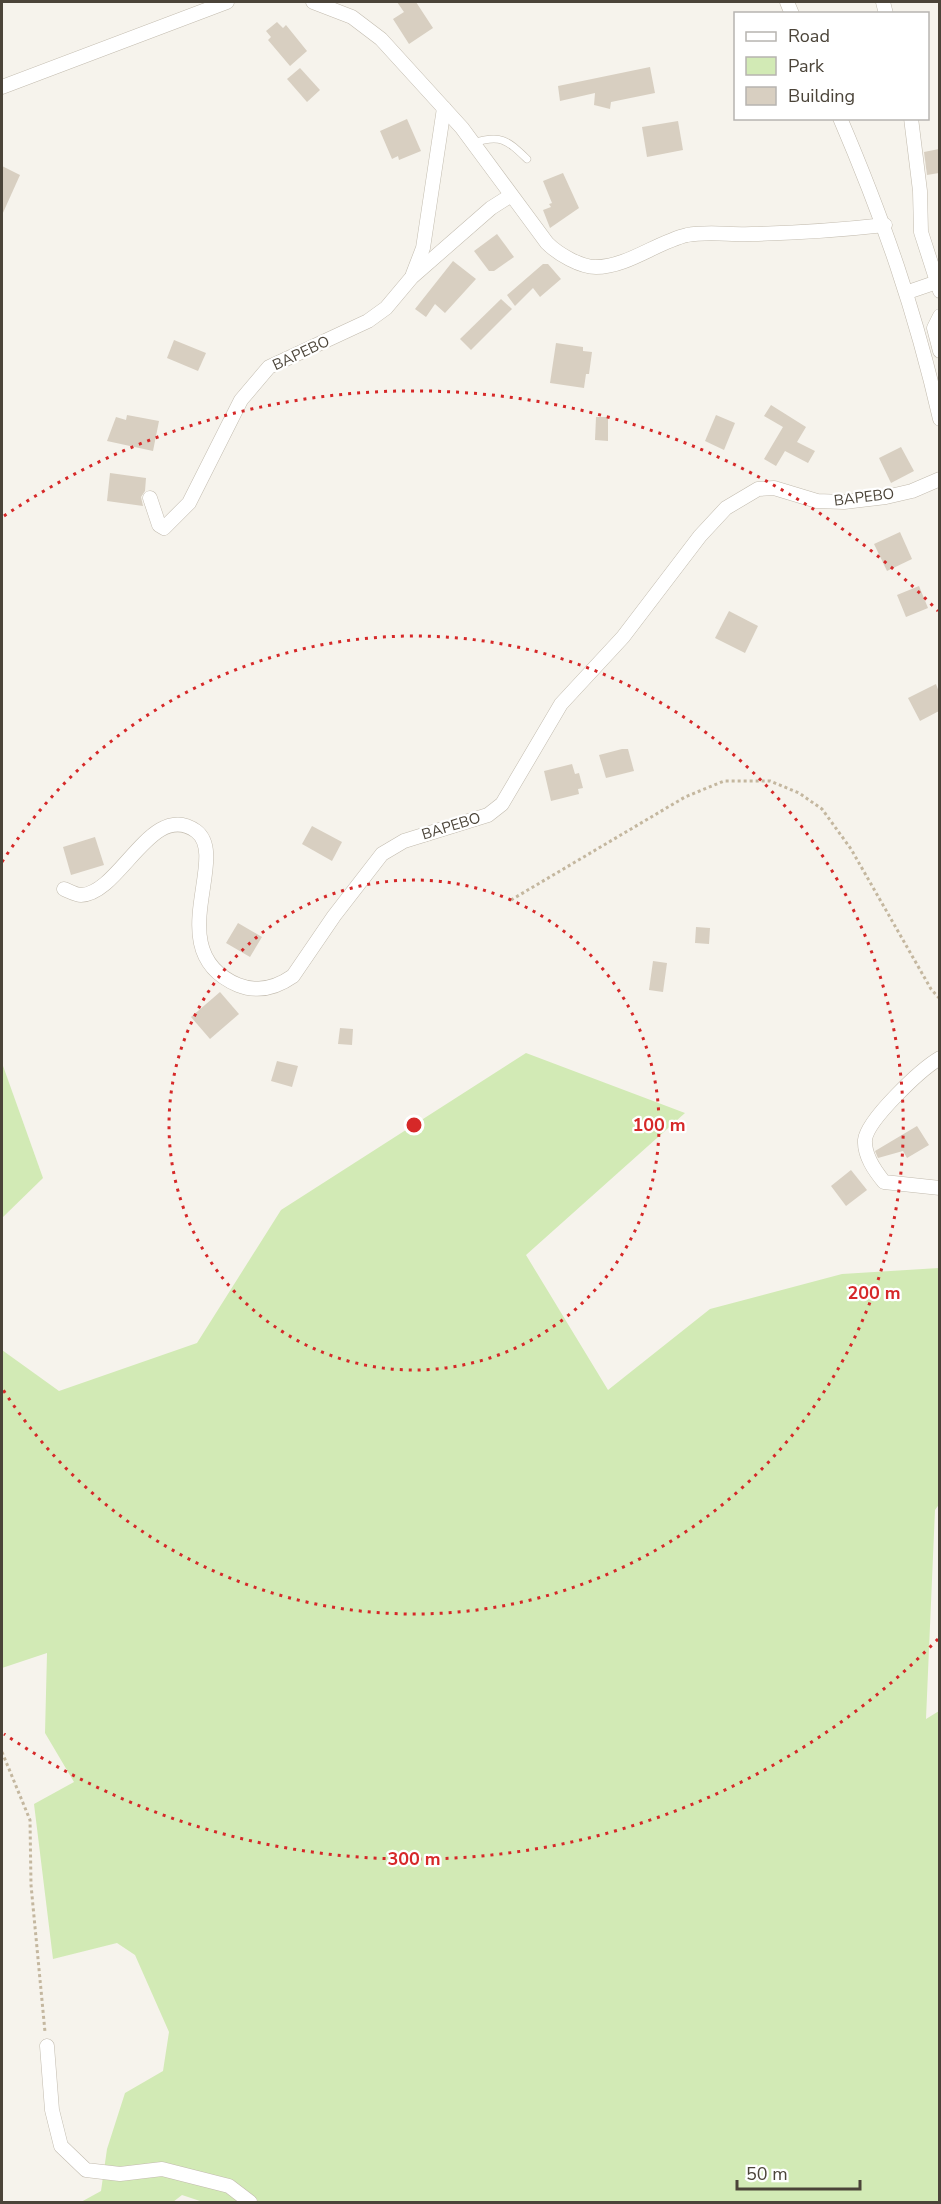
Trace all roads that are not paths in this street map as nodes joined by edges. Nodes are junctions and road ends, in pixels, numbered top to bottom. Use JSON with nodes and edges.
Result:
{"nodes":[{"id":1,"x":227,"y":2,"type":"edge"},
{"id":2,"x":313,"y":2,"type":"edge"},
{"id":3,"x":2,"y":87,"type":"edge"},
{"id":4,"x":444,"y":108,"type":"junction"},
{"id":5,"x":841,"y":120,"type":"edge"},
{"id":6,"x":911,"y":120,"type":"edge"},
{"id":7,"x":473,"y":143,"type":"junction"},
{"id":8,"x":527,"y":159,"type":"dead end"},
{"id":9,"x":510,"y":196,"type":"junction"},
{"id":10,"x":885,"y":225,"type":"junction"},
{"id":11,"x":412,"y":277,"type":"junction"},
{"id":12,"x":939,"y":285,"type":"edge"},
{"id":13,"x":908,"y":292,"type":"junction"},
{"id":14,"x":939,"y":316,"type":"edge"},
{"id":15,"x":939,"y":351,"type":"edge"},
{"id":16,"x":939,"y":419,"type":"edge"},
{"id":17,"x":939,"y":479,"type":"edge"},
{"id":18,"x":150,"y":498,"type":"dead end"},
{"id":19,"x":64,"y":889,"type":"dead end"},
{"id":20,"x":939,"y":1058,"type":"edge"},
{"id":21,"x":939,"y":1188,"type":"edge"},
{"id":22,"x":47,"y":2046,"type":"road end"},
{"id":23,"x":250,"y":2202,"type":"edge"}],
"edges":[{"from":1,"to":3,"type":"street"},
{"from":2,"to":4,"type":"street"},
{"from":4,"to":7,"type":"street"},
{"from":4,"to":11,"type":"street"},
{"from":5,"to":10,"type":"street"},
{"from":6,"to":12,"type":"street"},
{"from":7,"to":8,"type":"lane"},
{"from":7,"to":9,"type":"street"},
{"from":9,"to":10,"type":"street"},
{"from":9,"to":11,"type":"street","name":"ВАРЕВО"},
{"from":10,"to":13,"type":"street"},
{"from":11,"to":18,"type":"street","name":"ВАРЕВО"},
{"from":12,"to":13,"type":"street"},
{"from":13,"to":16,"type":"street"},
{"from":14,"to":15,"type":"street"},
{"from":17,"to":19,"type":"street","name":"ВАРЕВО"},
{"from":20,"to":21,"type":"street"},
{"from":22,"to":23,"type":"street"}]}
